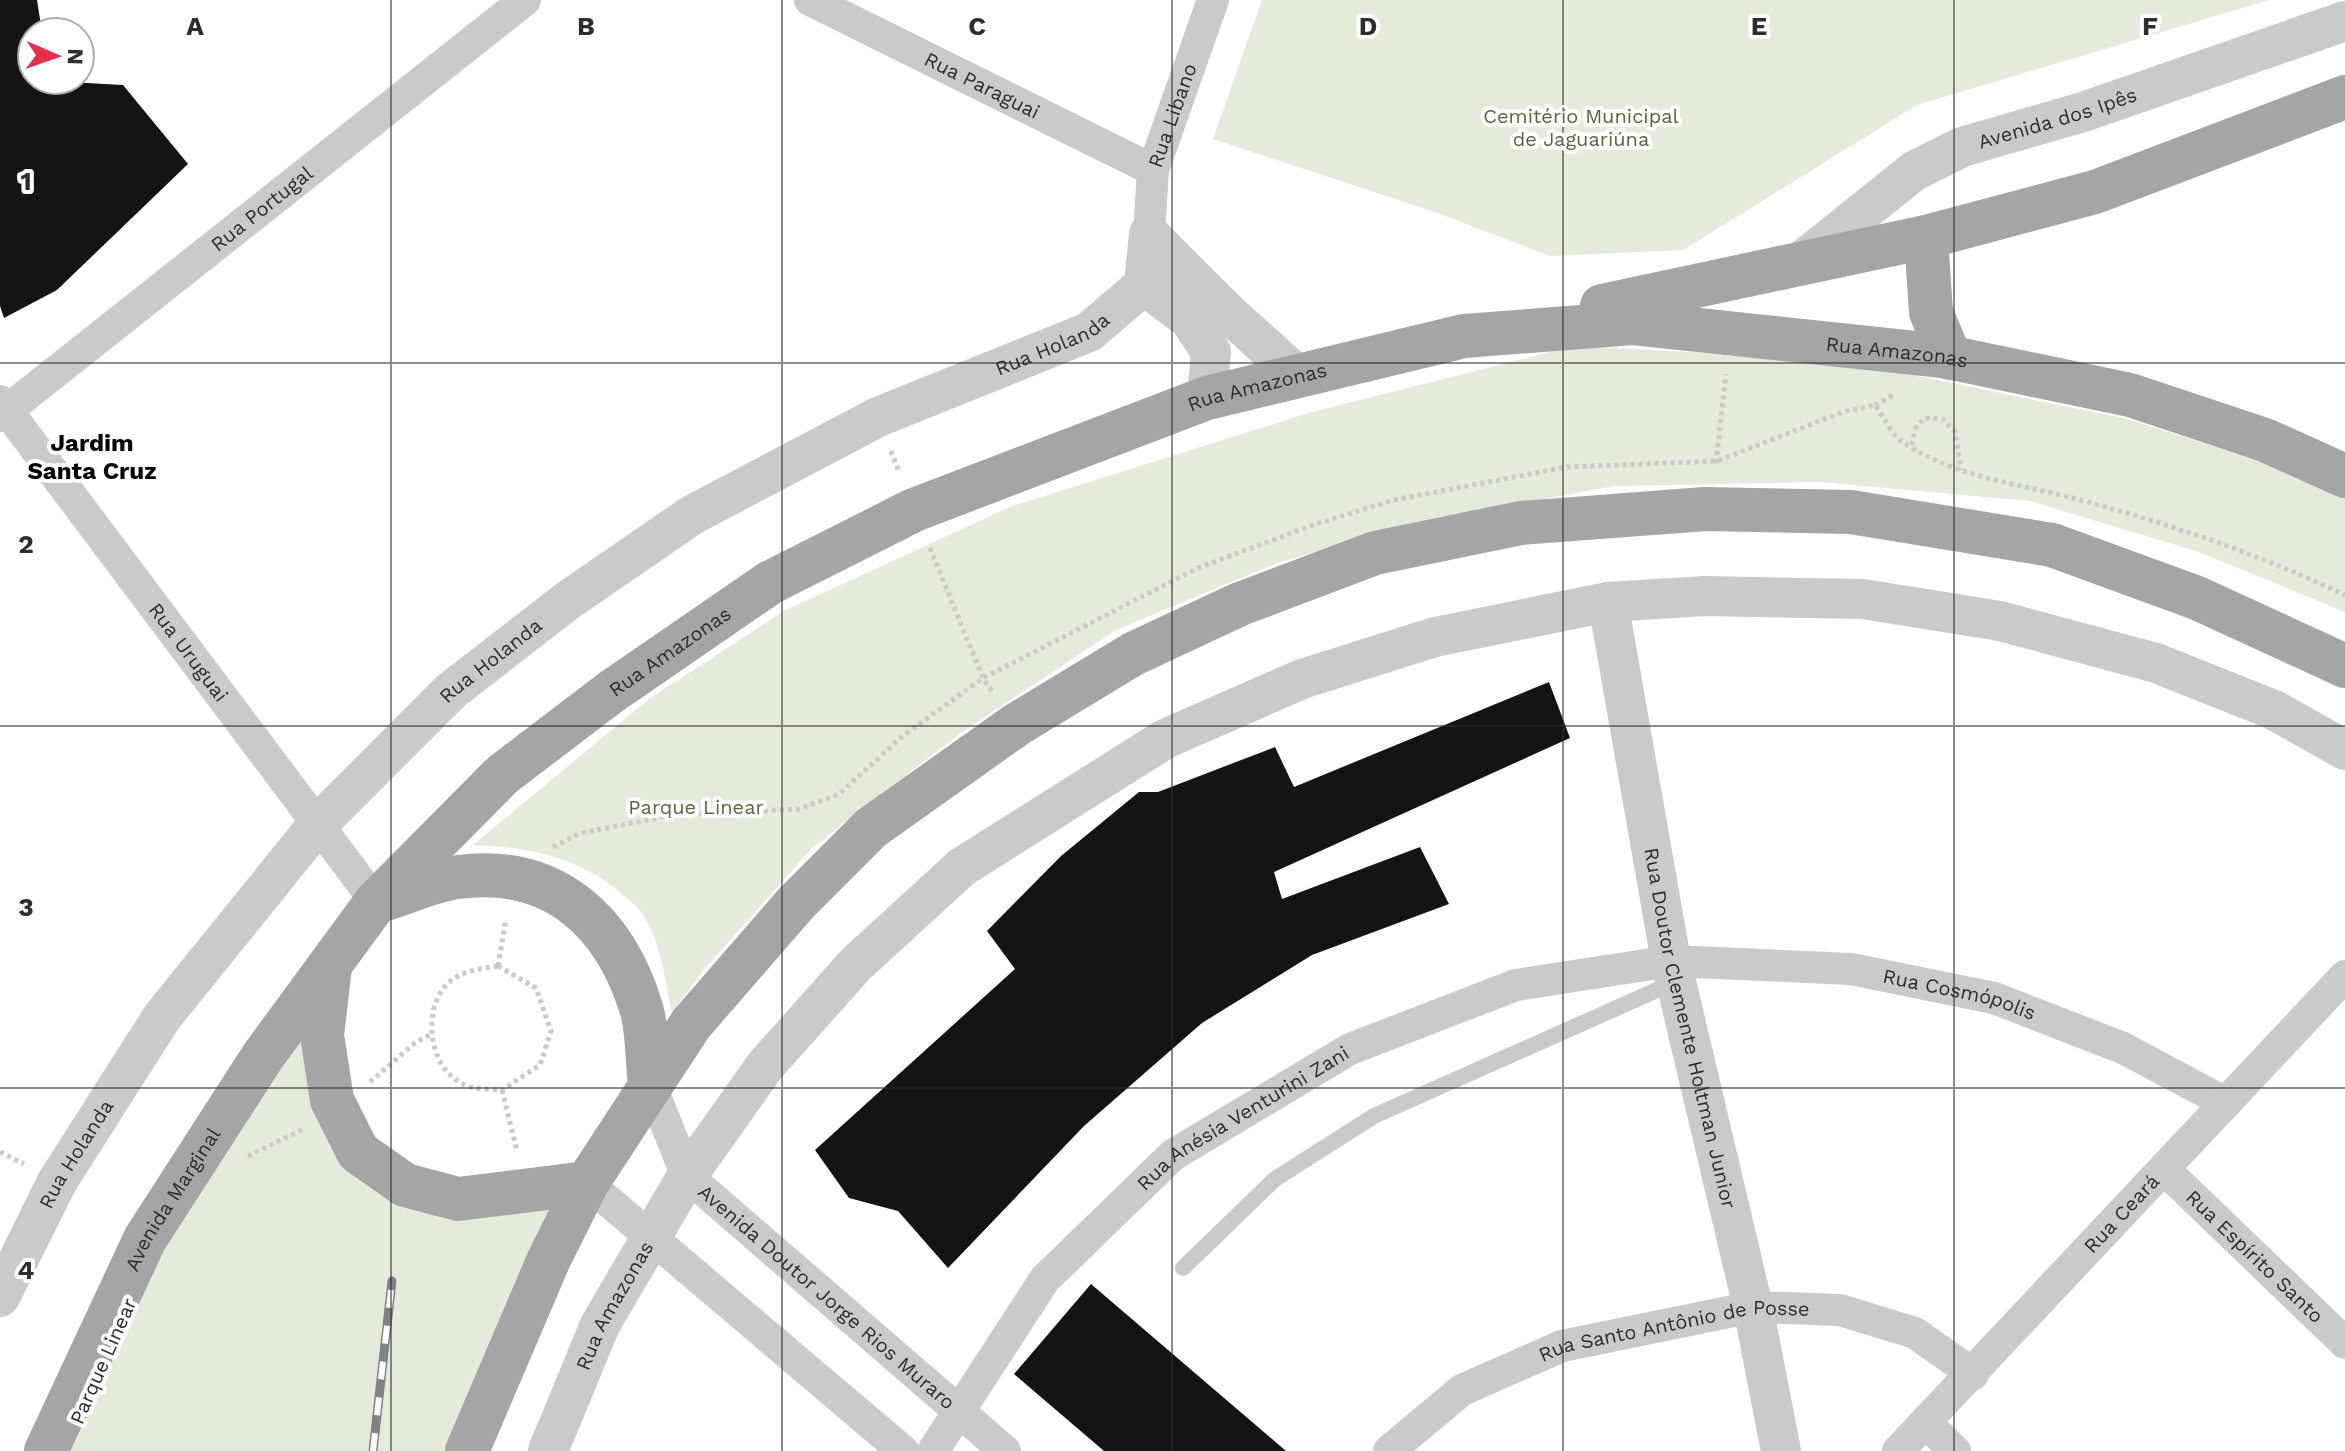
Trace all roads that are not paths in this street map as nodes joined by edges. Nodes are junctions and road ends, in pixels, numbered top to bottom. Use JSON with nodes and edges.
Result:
{"nodes":[{"id":1,"x":525,"y":0,"type":"edge"},
{"id":2,"x":810,"y":0,"type":"edge"},
{"id":3,"x":1213,"y":0,"type":"edge"},
{"id":4,"x":2345,"y":21,"type":"edge"},
{"id":5,"x":2345,"y":97,"type":"edge"},
{"id":6,"x":1153,"y":170,"type":"junction"},
{"id":7,"x":1149,"y":234,"type":"junction"},
{"id":8,"x":1926,"y":237,"type":"junction"},
{"id":9,"x":1798,"y":264,"type":"junction"},
{"id":10,"x":1144,"y":285,"type":"junction"},
{"id":11,"x":1464,"y":336,"type":"junction"},
{"id":12,"x":1950,"y":358,"type":"junction"},
{"id":13,"x":1297,"y":375,"type":"junction"},
{"id":14,"x":1207,"y":398,"type":"junction"},
{"id":15,"x":2,"y":409,"type":"edge"},
{"id":16,"x":2345,"y":476,"type":"edge"},
{"id":17,"x":1608,"y":602,"type":"junction"},
{"id":18,"x":2345,"y":666,"type":"edge"},
{"id":19,"x":2345,"y":750,"type":"edge"},
{"id":20,"x":318,"y":824,"type":"junction"},
{"id":21,"x":376,"y":902,"type":"junction"},
{"id":22,"x":330,"y":965,"type":"junction"},
{"id":23,"x":1674,"y":971,"type":"junction"},
{"id":24,"x":2345,"y":976,"type":"edge"},
{"id":25,"x":650,"y":1084,"type":"junction"},
{"id":26,"x":2226,"y":1103,"type":"junction"},
{"id":27,"x":2164,"y":1169,"type":"junction"},
{"id":28,"x":687,"y":1176,"type":"junction"},
{"id":29,"x":587,"y":1183,"type":"junction"},
{"id":30,"x":653,"y":1236,"type":"junction"},
{"id":31,"x":1183,"y":1268,"type":"dead end"},
{"id":32,"x":0,"y":1297,"type":"edge"},
{"id":33,"x":1753,"y":1307,"type":"junction"},
{"id":34,"x":2345,"y":1343,"type":"edge"},
{"id":35,"x":1973,"y":1374,"type":"junction"},
{"id":36,"x":959,"y":1411,"type":"junction"},
{"id":37,"x":1926,"y":1423,"type":"junction"},
{"id":38,"x":46,"y":1451,"type":"edge"},
{"id":39,"x":467,"y":1451,"type":"edge"},
{"id":40,"x":548,"y":1451,"type":"edge"},
{"id":41,"x":903,"y":1451,"type":"edge"},
{"id":42,"x":933,"y":1451,"type":"edge"},
{"id":43,"x":1005,"y":1451,"type":"edge"},
{"id":44,"x":1389,"y":1451,"type":"edge"},
{"id":45,"x":1781,"y":1451,"type":"edge"},
{"id":46,"x":1898,"y":1451,"type":"edge"},
{"id":47,"x":1955,"y":1451,"type":"edge"}],
"edges":[{"from":1,"to":15,"type":"street","name":"Rua Portugal"},
{"from":2,"to":6,"type":"street","name":"Rua Paraguai"},
{"from":3,"to":6,"type":"street","name":"Rua Libano"},
{"from":4,"to":9,"type":"street","name":"Avenida dos Ipês"},
{"from":5,"to":8,"type":"main road"},
{"from":6,"to":7,"type":"street","name":"Rua Libano"},
{"from":7,"to":10,"type":"street"},
{"from":7,"to":13,"type":"street"},
{"from":8,"to":9,"type":"main road"},
{"from":8,"to":12,"type":"main road"},
{"from":9,"to":11,"type":"main road"},
{"from":10,"to":14,"type":"street"},
{"from":10,"to":20,"type":"street","name":"Rua Holanda"},
{"from":11,"to":12,"type":"main road","name":"Rua Amazonas"},
{"from":11,"to":13,"type":"main road","name":"Rua Amazonas"},
{"from":12,"to":16,"type":"main road","name":"Rua Amazonas"},
{"from":13,"to":14,"type":"main road","name":"Rua Amazonas"},
{"from":14,"to":21,"type":"main road","name":"Rua Amazonas"},
{"from":15,"to":20,"type":"street","name":"Rua Uruguai"},
{"from":17,"to":19,"type":"street","name":"Rua Amazonas"},
{"from":17,"to":23,"type":"street","name":"Rua Doutor Clemente Holtman Junior"},
{"from":17,"to":28,"type":"street","name":"Rua Amazonas"},
{"from":18,"to":25,"type":"main road"},
{"from":20,"to":21,"type":"street","name":"Rua Uruguai"},
{"from":20,"to":32,"type":"street","name":"Rua Holanda"},
{"from":21,"to":22,"type":"main road","name":"Rua Amazonas"},
{"from":21,"to":25,"type":"main road"},
{"from":22,"to":29,"type":"main road"},
{"from":22,"to":38,"type":"main road","name":"Avenida Marginal"},
{"from":23,"to":26,"type":"street","name":"Rua Cosmópolis"},
{"from":23,"to":31,"type":"lane"},
{"from":23,"to":33,"type":"street","name":"Rua Doutor Clemente Holtman Junior"},
{"from":23,"to":36,"type":"street","name":"Rua Anésia Venturini Zani"},
{"from":24,"to":26,"type":"street","name":"Rua Ceará"},
{"from":25,"to":28,"type":"street","name":"Avenida Doutor Jorge Rios Muraro"},
{"from":25,"to":29,"type":"main road"},
{"from":26,"to":27,"type":"street","name":"Rua Ceará"},
{"from":27,"to":34,"type":"street","name":"Rua Espírito Santo"},
{"from":27,"to":35,"type":"street","name":"Rua Ceará"},
{"from":28,"to":30,"type":"street","name":"Rua Amazonas"},
{"from":28,"to":36,"type":"street","name":"Avenida Doutor Jorge Rios Muraro"},
{"from":29,"to":30,"type":"street"},
{"from":29,"to":39,"type":"main road"},
{"from":30,"to":40,"type":"street","name":"Rua Amazonas"},
{"from":30,"to":41,"type":"street"},
{"from":33,"to":35,"type":"street","name":"Rua Santo Antônio de Posse"},
{"from":33,"to":44,"type":"street","name":"Rua Santo Antônio de Posse"},
{"from":33,"to":45,"type":"street","name":"Rua Doutor Clemente Holtman Junior"},
{"from":35,"to":37,"type":"street","name":"Rua Ceará"},
{"from":36,"to":42,"type":"street","name":"Rua Anésia Venturini Zani"},
{"from":36,"to":43,"type":"street","name":"Avenida Doutor Jorge Rios Muraro"},
{"from":37,"to":46,"type":"street","name":"Rua Ceará"},
{"from":37,"to":47,"type":"street"}]}
